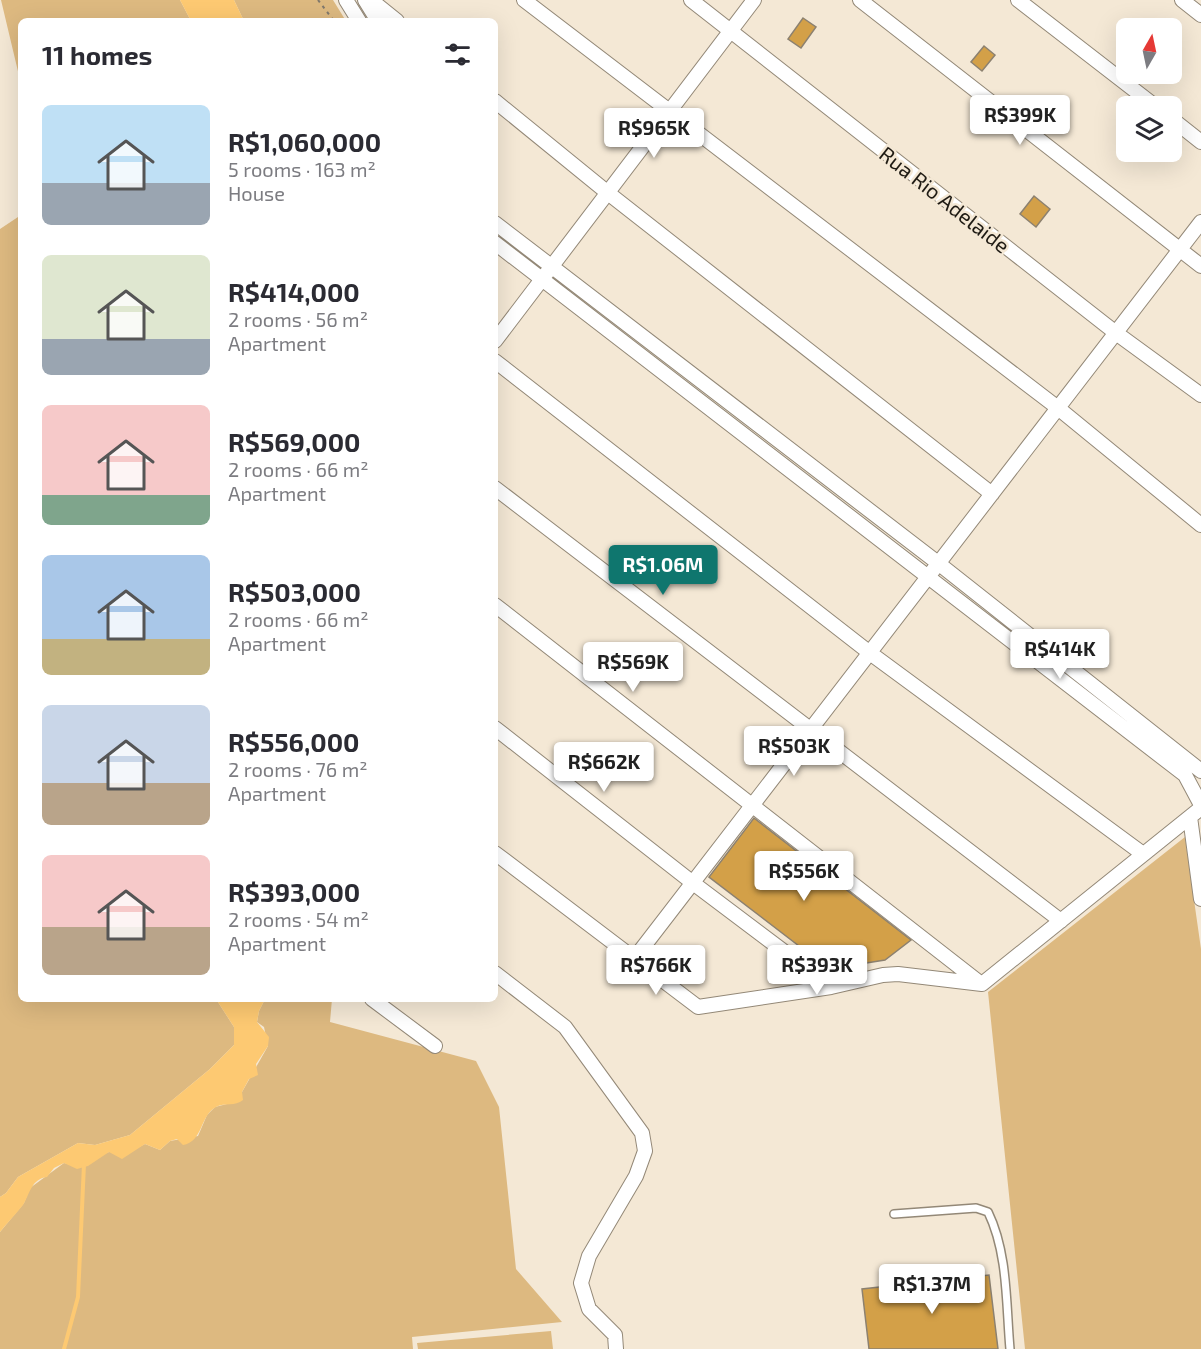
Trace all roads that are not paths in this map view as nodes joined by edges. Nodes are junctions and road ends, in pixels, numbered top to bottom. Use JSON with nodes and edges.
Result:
{"nodes":[{"id":1,"x":346,"y":0,"type":"edge"},
{"id":2,"x":365,"y":0,"type":"edge"},
{"id":3,"x":371,"y":0,"type":"edge"},
{"id":4,"x":524,"y":0,"type":"edge"},
{"id":5,"x":691,"y":0,"type":"edge"},
{"id":6,"x":754,"y":0,"type":"edge"},
{"id":7,"x":860,"y":0,"type":"edge"},
{"id":8,"x":1018,"y":0,"type":"edge"},
{"id":9,"x":1182,"y":0,"type":"edge"},
{"id":10,"x":1201,"y":15,"type":"edge"},
{"id":11,"x":357,"y":18,"type":"edge"},
{"id":12,"x":376,"y":18,"type":"edge"},
{"id":13,"x":393,"y":18,"type":"edge"},
{"id":14,"x":731,"y":32,"type":"junction"},
{"id":15,"x":1142,"y":96,"type":"edge"},
{"id":16,"x":498,"y":103,"type":"edge"},
{"id":17,"x":670,"y":112,"type":"junction"},
{"id":18,"x":1182,"y":127,"type":"edge"},
{"id":19,"x":1201,"y":142,"type":"edge"},
{"id":20,"x":608,"y":193,"type":"junction"},
{"id":21,"x":1201,"y":222,"type":"edge"},
{"id":22,"x":498,"y":225,"type":"edge"},
{"id":23,"x":498,"y":245,"type":"edge"},
{"id":24,"x":1180,"y":249,"type":"junction"},
{"id":25,"x":553,"y":266,"type":"junction"},
{"id":26,"x":1201,"y":266,"type":"edge"},
{"id":27,"x":542,"y":279,"type":"junction"},
{"id":28,"x":1116,"y":333,"type":"junction"},
{"id":29,"x":498,"y":337,"type":"edge"},
{"id":30,"x":498,"y":363,"type":"edge"},
{"id":31,"x":1201,"y":395,"type":"edge"},
{"id":32,"x":1058,"y":408,"type":"junction"},
{"id":33,"x":498,"y":490,"type":"edge"},
{"id":34,"x":992,"y":494,"type":"junction"},
{"id":35,"x":1201,"y":525,"type":"edge"},
{"id":36,"x":939,"y":563,"type":"junction"},
{"id":37,"x":929,"y":575,"type":"junction"},
{"id":38,"x":498,"y":607,"type":"edge"},
{"id":39,"x":870,"y":653,"type":"junction"},
{"id":40,"x":811,"y":729,"type":"junction"},
{"id":41,"x":498,"y":730,"type":"edge"},
{"id":42,"x":1201,"y":771,"type":"edge"},
{"id":43,"x":752,"y":806,"type":"junction"},
{"id":44,"x":1201,"y":806,"type":"edge"},
{"id":45,"x":1190,"y":817,"type":"junction"},
{"id":46,"x":1143,"y":854,"type":"junction"},
{"id":47,"x":498,"y":855,"type":"edge"},
{"id":48,"x":693,"y":883,"type":"junction"},
{"id":49,"x":1201,"y":899,"type":"edge"},
{"id":50,"x":1061,"y":921,"type":"junction"},
{"id":51,"x":634,"y":959,"type":"junction"},
{"id":52,"x":498,"y":975,"type":"edge"},
{"id":53,"x":982,"y":984,"type":"junction"},
{"id":54,"x":831,"y":987,"type":"junction"},
{"id":55,"x":376,"y":1002,"type":"edge"},
{"id":56,"x":435,"y":1046,"type":"dead end"},
{"id":57,"x":894,"y":1214,"type":"dead end"},
{"id":58,"x":616,"y":1349,"type":"edge"},
{"id":59,"x":1010,"y":1349,"type":"edge"}],
"edges":[{"from":1,"to":11,"type":"street"},
{"from":2,"to":12,"type":"street"},
{"from":3,"to":13,"type":"street"},
{"from":4,"to":17,"type":"street"},
{"from":5,"to":14,"type":"street","name":"Rua Rio Adelaide"},
{"from":6,"to":14,"type":"street"},
{"from":7,"to":24,"type":"street"},
{"from":8,"to":15,"type":"street"},
{"from":9,"to":10,"type":"street"},
{"from":14,"to":17,"type":"street"},
{"from":14,"to":28,"type":"street","name":"Rua Rio Adelaide"},
{"from":16,"to":20,"type":"street"},
{"from":17,"to":20,"type":"street"},
{"from":17,"to":32,"type":"street"},
{"from":18,"to":19,"type":"street"},
{"from":20,"to":25,"type":"street"},
{"from":20,"to":34,"type":"street"},
{"from":21,"to":24,"type":"street"},
{"from":22,"to":25,"type":"street"},
{"from":23,"to":27,"type":"street"},
{"from":24,"to":26,"type":"street"},
{"from":24,"to":28,"type":"street"},
{"from":25,"to":27,"type":"street"},
{"from":25,"to":36,"type":"street"},
{"from":27,"to":29,"type":"street"},
{"from":27,"to":37,"type":"street"},
{"from":28,"to":31,"type":"street","name":"Rua Rio Adelaide"},
{"from":28,"to":32,"type":"street"},
{"from":30,"to":39,"type":"street"},
{"from":32,"to":34,"type":"street"},
{"from":32,"to":35,"type":"street"},
{"from":33,"to":40,"type":"street"},
{"from":34,"to":36,"type":"street"},
{"from":36,"to":37,"type":"street"},
{"from":36,"to":42,"type":"street"},
{"from":37,"to":39,"type":"street"},
{"from":37,"to":44,"type":"street"},
{"from":38,"to":43,"type":"street"},
{"from":39,"to":40,"type":"street"},
{"from":39,"to":46,"type":"street"},
{"from":40,"to":43,"type":"street"},
{"from":40,"to":50,"type":"street"},
{"from":41,"to":48,"type":"street"},
{"from":43,"to":48,"type":"street"},
{"from":43,"to":53,"type":"street"},
{"from":44,"to":45,"type":"street"},
{"from":45,"to":46,"type":"street"},
{"from":45,"to":49,"type":"street"},
{"from":46,"to":50,"type":"street"},
{"from":47,"to":51,"type":"street"},
{"from":48,"to":51,"type":"street"},
{"from":48,"to":54,"type":"street"},
{"from":50,"to":53,"type":"street"},
{"from":51,"to":54,"type":"street"},
{"from":52,"to":58,"type":"street"},
{"from":53,"to":54,"type":"street"},
{"from":55,"to":56,"type":"street"},
{"from":57,"to":59,"type":"lane"}]}
